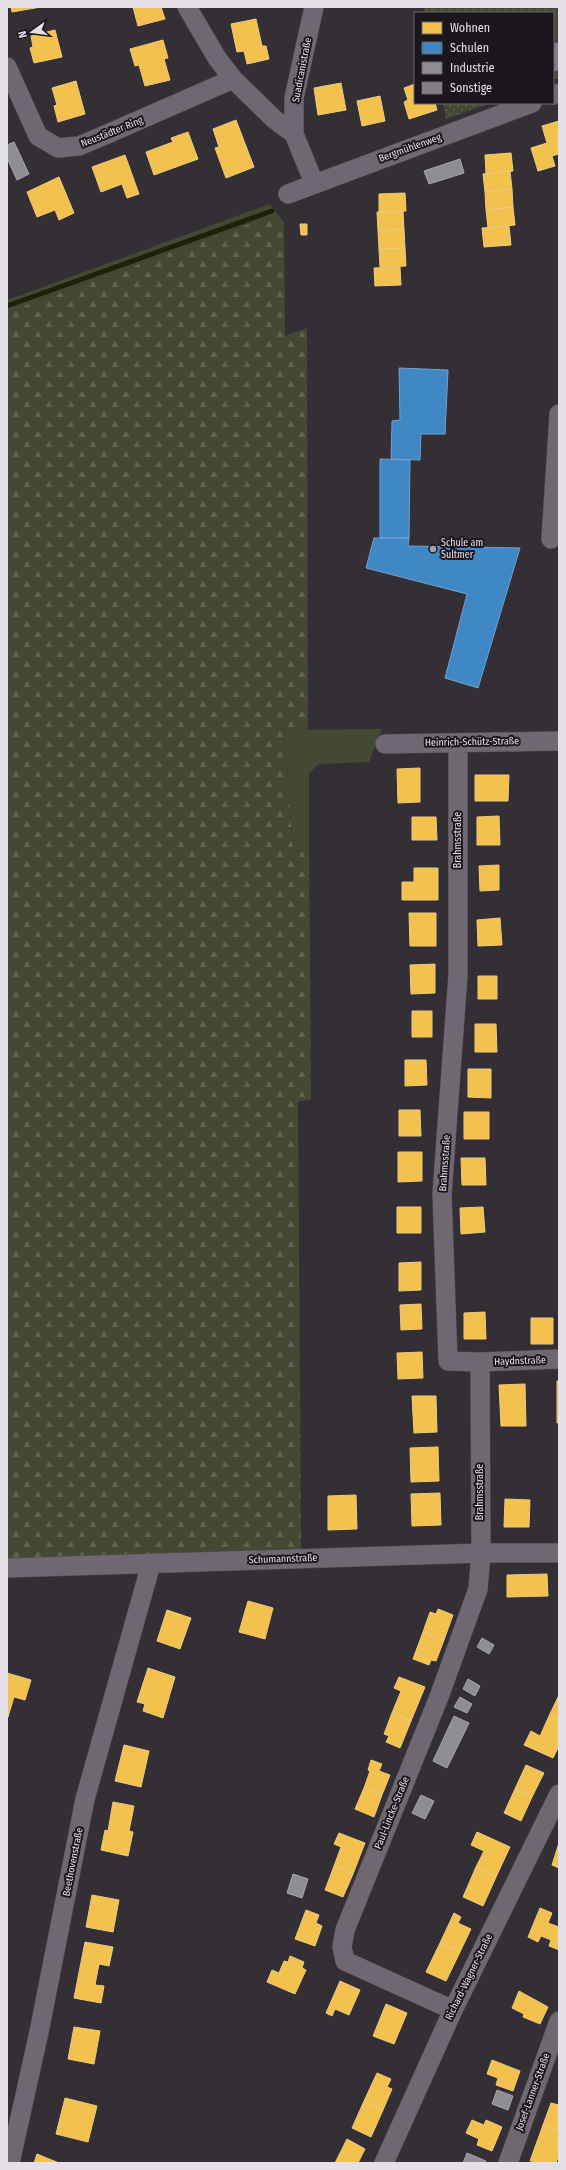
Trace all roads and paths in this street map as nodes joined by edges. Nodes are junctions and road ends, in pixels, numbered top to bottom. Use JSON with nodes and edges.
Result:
{"nodes":[{"id":1,"x":187,"y":7,"type":"edge"},
{"id":2,"x":314,"y":7,"type":"edge"},
{"id":3,"x":7,"y":67,"type":"edge"},
{"id":4,"x":233,"y":79,"type":"junction"},
{"id":5,"x":529,"y":104,"type":"edge"},
{"id":6,"x":294,"y":134,"type":"junction"},
{"id":7,"x":314,"y":183,"type":"junction"},
{"id":8,"x":288,"y":194,"type":"dead end"},
{"id":9,"x":559,"y":414,"type":"edge"},
{"id":10,"x":551,"y":539,"type":"dead end"},
{"id":11,"x":559,"y":741,"type":"edge"},
{"id":12,"x":458,"y":743,"type":"junction"},
{"id":13,"x":385,"y":744,"type":"dead end"},
{"id":14,"x":559,"y":1359,"type":"edge"},
{"id":15,"x":480,"y":1362,"type":"junction"},
{"id":16,"x":481,"y":1553,"type":"junction"},
{"id":17,"x":559,"y":1553,"type":"edge"},
{"id":18,"x":151,"y":1564,"type":"junction"},
{"id":19,"x":7,"y":1568,"type":"edge"},
{"id":20,"x":558,"y":1796,"type":"edge"},
{"id":21,"x":453,"y":2010,"type":"junction"},
{"id":22,"x":559,"y":2021,"type":"edge"},
{"id":23,"x":10,"y":2163,"type":"edge"},
{"id":24,"x":384,"y":2163,"type":"edge"},
{"id":25,"x":508,"y":2163,"type":"edge"}],
"edges":[{"from":1,"to":4,"type":"street"},
{"from":2,"to":6,"type":"street","name":"Suadicanistraße"},
{"from":3,"to":4,"type":"street","name":"Neustädter Ring"},
{"from":4,"to":6,"type":"street"},
{"from":5,"to":7,"type":"street","name":"Bergmühlenweg"},
{"from":6,"to":7,"type":"street"},
{"from":7,"to":8,"type":"street","name":"Bergmühlenweg"},
{"from":9,"to":10,"type":"street"},
{"from":11,"to":12,"type":"street","name":"Heinrich-Schütz-Straße"},
{"from":12,"to":13,"type":"street","name":"Heinrich-Schütz-Straße"},
{"from":12,"to":15,"type":"street","name":"Brahmsstraße"},
{"from":14,"to":15,"type":"street","name":"Haydnstraße"},
{"from":15,"to":16,"type":"street","name":"Brahmsstraße"},
{"from":16,"to":17,"type":"street","name":"Schumannstraße"},
{"from":16,"to":18,"type":"street","name":"Schumannstraße"},
{"from":16,"to":21,"type":"street","name":"Paul-Lincke-Straße"},
{"from":18,"to":19,"type":"street","name":"Schumannstraße"},
{"from":18,"to":23,"type":"street","name":"Beethovenstraße"},
{"from":20,"to":21,"type":"street","name":"Richard-Wagner-Straße"},
{"from":21,"to":24,"type":"street","name":"Richard-Wagner-Straße"},
{"from":22,"to":25,"type":"street","name":"Josef-Lanner-Straße"}]}
